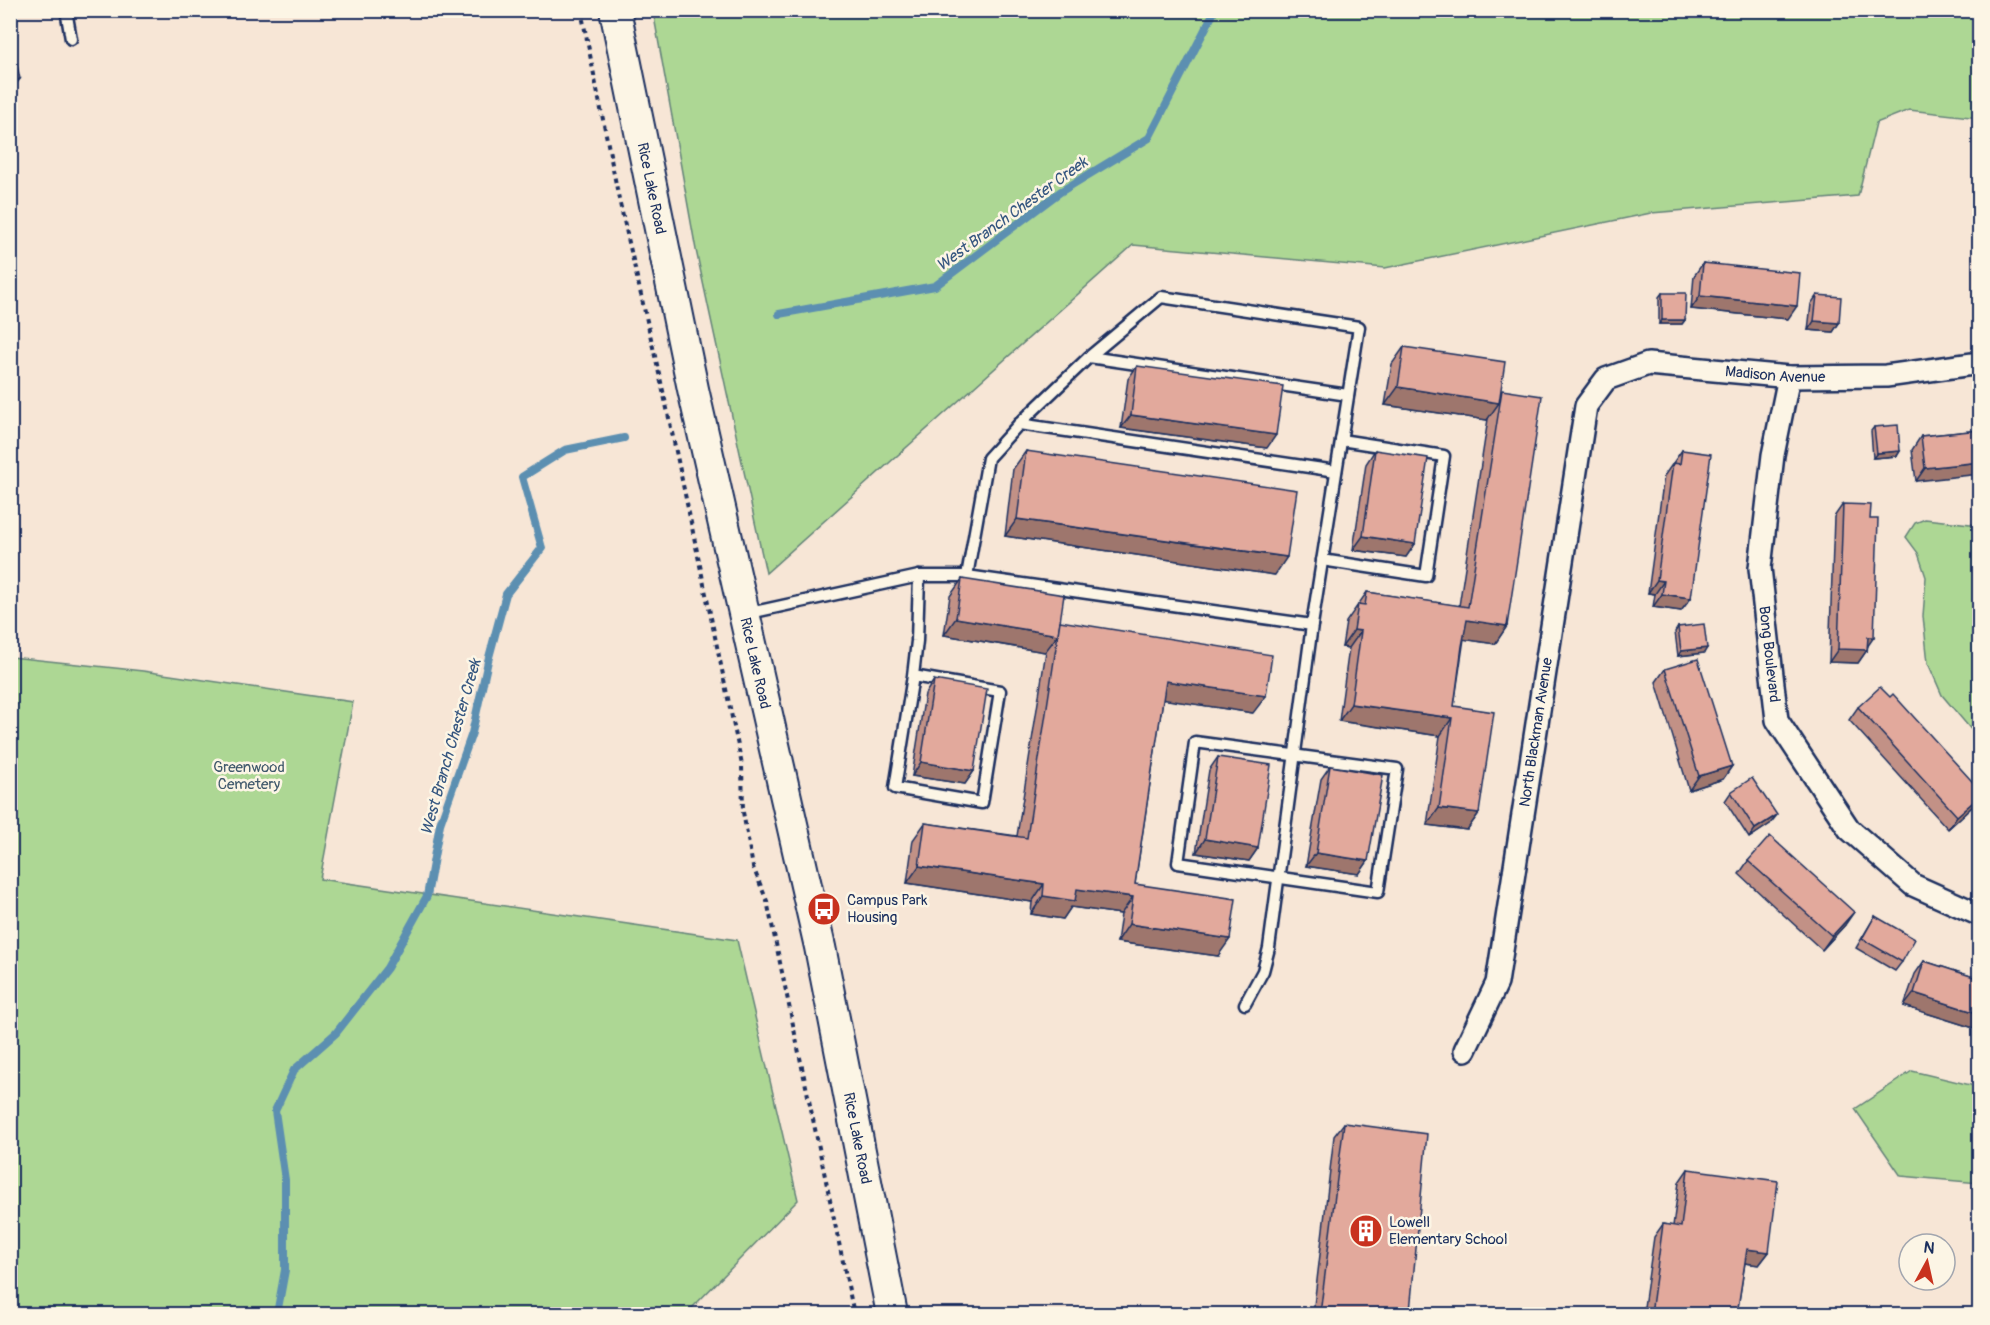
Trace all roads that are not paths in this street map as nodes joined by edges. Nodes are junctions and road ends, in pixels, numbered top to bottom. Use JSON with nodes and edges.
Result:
{"nodes":[{"id":1,"x":66,"y":10,"type":"edge"},
{"id":2,"x":615,"y":10,"type":"edge"},
{"id":3,"x":70,"y":39,"type":"dead end"},
{"id":4,"x":1089,"y":357,"type":"junction"},
{"id":5,"x":1980,"y":363,"type":"edge"},
{"id":6,"x":1789,"y":377,"type":"junction"},
{"id":7,"x":1348,"y":395,"type":"junction"},
{"id":8,"x":1586,"y":406,"type":"joint"},
{"id":9,"x":1019,"y":424,"type":"junction"},
{"id":10,"x":1341,"y":440,"type":"junction"},
{"id":11,"x":1336,"y":471,"type":"junction"},
{"id":12,"x":1322,"y":560,"type":"junction"},
{"id":13,"x":920,"y":576,"type":"junction"},
{"id":14,"x":967,"y":576,"type":"junction"},
{"id":15,"x":744,"y":614,"type":"junction"},
{"id":16,"x":1312,"y":625,"type":"junction"},
{"id":17,"x":913,"y":676,"type":"junction"},
{"id":18,"x":1295,"y":754,"type":"junction"},
{"id":19,"x":1279,"y":877,"type":"junction"},
{"id":20,"x":1980,"y":915,"type":"edge"},
{"id":21,"x":1245,"y":1004,"type":"dead end"},
{"id":22,"x":1465,"y":1050,"type":"dead end"},
{"id":23,"x":892,"y":1314,"type":"edge"}],
"edges":[{"from":1,"to":3,"type":"lane"},
{"from":2,"to":15,"type":"main road","name":"Rice Lake Road"},
{"from":4,"to":7,"type":"lane"},
{"from":4,"to":7,"type":"lane"},
{"from":4,"to":9,"type":"lane"},
{"from":5,"to":6,"type":"street","name":"Madison Avenue"},
{"from":6,"to":8,"type":"street","name":"Madison Avenue"},
{"from":6,"to":20,"type":"street","name":"Bong Boulevard"},
{"from":7,"to":10,"type":"lane"},
{"from":8,"to":22,"type":"street","name":"North Blackman Avenue"},
{"from":9,"to":11,"type":"lane"},
{"from":9,"to":14,"type":"lane"},
{"from":10,"to":11,"type":"lane"},
{"from":10,"to":12,"type":"lane"},
{"from":11,"to":12,"type":"lane"},
{"from":12,"to":16,"type":"lane"},
{"from":13,"to":14,"type":"lane"},
{"from":13,"to":15,"type":"lane"},
{"from":13,"to":17,"type":"lane"},
{"from":14,"to":16,"type":"lane"},
{"from":15,"to":23,"type":"main road","name":"Rice Lake Road"},
{"from":16,"to":18,"type":"lane"},
{"from":17,"to":17,"type":"lane"},
{"from":18,"to":19,"type":"lane"},
{"from":18,"to":19,"type":"lane"},
{"from":18,"to":19,"type":"lane"},
{"from":19,"to":21,"type":"lane"}]}
